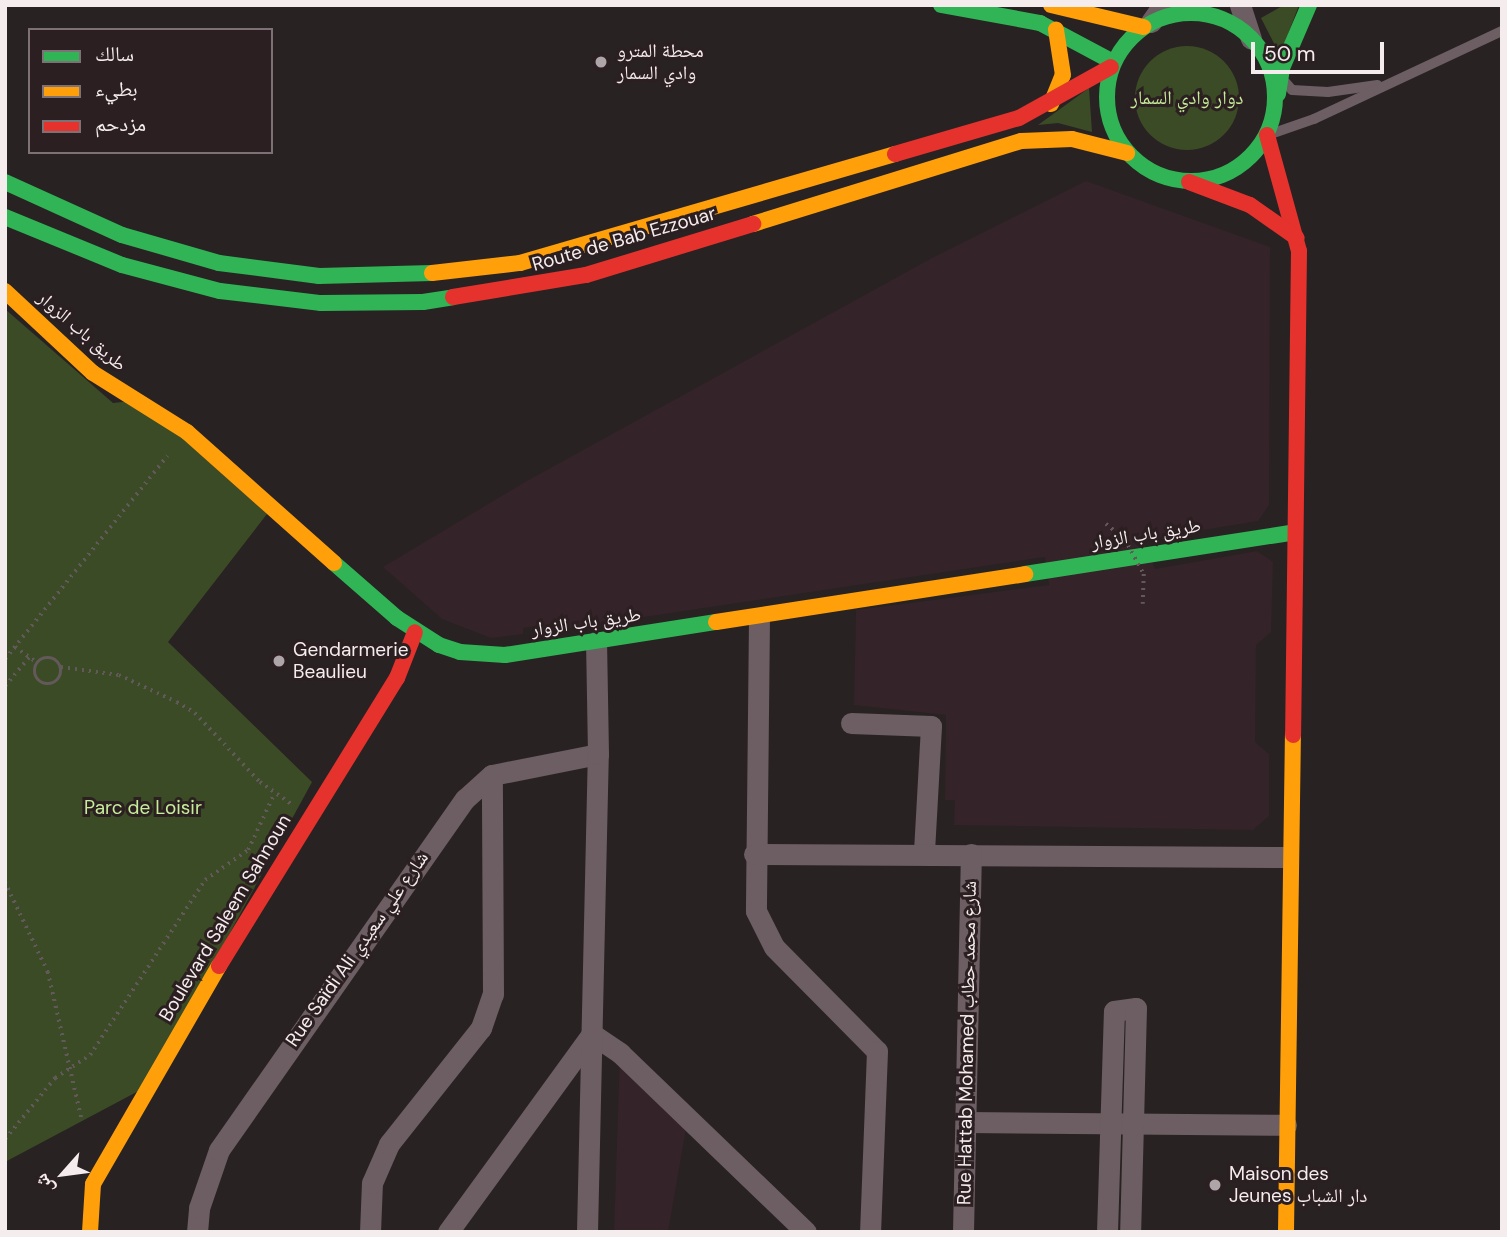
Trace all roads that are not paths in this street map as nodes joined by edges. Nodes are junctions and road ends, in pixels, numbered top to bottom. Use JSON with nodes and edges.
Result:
{"nodes":[{"id":1,"x":942,"y":5,"type":"edge"},
{"id":2,"x":1051,"y":5,"type":"edge"},
{"id":3,"x":1309,"y":5,"type":"edge"},
{"id":4,"x":1244,"y":6,"type":"edge"},
{"id":5,"x":1203,"y":13,"type":"junction"},
{"id":6,"x":1147,"y":18,"type":"edge"},
{"id":7,"x":1056,"y":30,"type":"junction"},
{"id":8,"x":1502,"y":31,"type":"edge"},
{"id":9,"x":1251,"y":38,"type":"junction"},
{"id":10,"x":1267,"y":60,"type":"junction"},
{"id":11,"x":1112,"y":65,"type":"junction"},
{"id":12,"x":1280,"y":77,"type":"junction"},
{"id":13,"x":1391,"y":84,"type":"junction"},
{"id":14,"x":1051,"y":104,"type":"junction"},
{"id":15,"x":1274,"y":113,"type":"junction"},
{"id":16,"x":1267,"y":135,"type":"junction"},
{"id":17,"x":1127,"y":153,"type":"junction"},
{"id":18,"x":5,"y":182,"type":"edge"},
{"id":19,"x":1189,"y":182,"type":"junction"},
{"id":20,"x":5,"y":217,"type":"edge"},
{"id":21,"x":625,"y":233,"type":"junction"},
{"id":22,"x":1297,"y":239,"type":"junction"},
{"id":23,"x":592,"y":243,"type":"junction"},
{"id":24,"x":631,"y":261,"type":"junction"},
{"id":25,"x":586,"y":275,"type":"junction"},
{"id":26,"x":5,"y":291,"type":"edge"},
{"id":27,"x":1295,"y":532,"type":"junction"},
{"id":28,"x":759,"y":618,"type":"junction"},
{"id":29,"x":415,"y":632,"type":"junction"},
{"id":30,"x":596,"y":642,"type":"junction"},
{"id":31,"x":851,"y":723,"type":"dead end"},
{"id":32,"x":598,"y":754,"type":"junction"},
{"id":33,"x":492,"y":775,"type":"junction"},
{"id":34,"x":754,"y":853,"type":"junction"},
{"id":35,"x":924,"y":853,"type":"junction"},
{"id":36,"x":971,"y":853,"type":"junction"},
{"id":37,"x":1288,"y":857,"type":"junction"},
{"id":38,"x":592,"y":1034,"type":"junction"},
{"id":39,"x":966,"y":1122,"type":"junction"},
{"id":40,"x":1111,"y":1125,"type":"junction"},
{"id":41,"x":1286,"y":1125,"type":"junction"},
{"id":42,"x":1134,"y":1126,"type":"junction"},
{"id":43,"x":90,"y":1232,"type":"edge"},
{"id":44,"x":197,"y":1232,"type":"edge"},
{"id":45,"x":370,"y":1232,"type":"edge"},
{"id":46,"x":448,"y":1232,"type":"edge"},
{"id":47,"x":587,"y":1232,"type":"edge"},
{"id":48,"x":806,"y":1232,"type":"edge"},
{"id":49,"x":870,"y":1232,"type":"edge"},
{"id":50,"x":964,"y":1232,"type":"edge"},
{"id":51,"x":1107,"y":1232,"type":"edge"},
{"id":52,"x":1130,"y":1232,"type":"edge"},
{"id":53,"x":1286,"y":1232,"type":"edge"}],
"edges":[{"from":1,"to":7,"type":"main road"},
{"from":2,"to":6,"type":"main road"},
{"from":3,"to":12,"type":"main road"},
{"from":4,"to":5,"type":"main road"},
{"from":4,"to":9,"type":"street"},
{"from":5,"to":6,"type":"main road"},
{"from":5,"to":9,"type":"main road"},
{"from":6,"to":11,"type":"main road"},
{"from":7,"to":11,"type":"main road"},
{"from":7,"to":14,"type":"main road"},
{"from":8,"to":13,"type":"lane"},
{"from":9,"to":10,"type":"main road"},
{"from":10,"to":12,"type":"lane"},
{"from":10,"to":15,"type":"main road"},
{"from":11,"to":14,"type":"main road","name":"Route de Bab Ezzouar"},
{"from":11,"to":17,"type":"main road"},
{"from":12,"to":13,"type":"lane"},
{"from":12,"to":15,"type":"main road"},
{"from":13,"to":16,"type":"lane"},
{"from":14,"to":21,"type":"main road","name":"Route de Bab Ezzouar"},
{"from":15,"to":16,"type":"main road"},
{"from":16,"to":19,"type":"main road"},
{"from":16,"to":22,"type":"main road"},
{"from":17,"to":19,"type":"main road"},
{"from":17,"to":24,"type":"main road","name":"Route de Bab Ezzouar"},
{"from":18,"to":23,"type":"main road","name":"Route de Bab Ezzouar"},
{"from":19,"to":22,"type":"main road"},
{"from":20,"to":25,"type":"main road","name":"Route de Bab Ezzouar"},
{"from":21,"to":23,"type":"main road","name":"Route de Bab Ezzouar"},
{"from":21,"to":24,"type":"main road"},
{"from":22,"to":27,"type":"main road"},
{"from":23,"to":25,"type":"main road"},
{"from":24,"to":25,"type":"main road","name":"Route de Bab Ezzouar"},
{"from":26,"to":29,"type":"main road","name":"طريق باب الزوار"},
{"from":27,"to":28,"type":"main road","name":"طريق باب الزوار"},
{"from":27,"to":37,"type":"main road"},
{"from":28,"to":30,"type":"main road","name":"طريق باب الزوار"},
{"from":28,"to":34,"type":"street"},
{"from":29,"to":30,"type":"main road","name":"طريق باب الزوار"},
{"from":29,"to":43,"type":"main road","name":"Boulevard Saleem Sahnoun"},
{"from":30,"to":32,"type":"street"},
{"from":31,"to":35,"type":"street"},
{"from":32,"to":33,"type":"street"},
{"from":32,"to":38,"type":"street"},
{"from":33,"to":44,"type":"street","name":"Rue Saïdi Ali شارع علي سعيدي"},
{"from":33,"to":45,"type":"street"},
{"from":34,"to":35,"type":"street"},
{"from":34,"to":49,"type":"street"},
{"from":35,"to":36,"type":"street"},
{"from":36,"to":37,"type":"street"},
{"from":36,"to":39,"type":"street","name":"Rue Hattab Mohamed شارع محمد حطاب"},
{"from":37,"to":41,"type":"main road"},
{"from":38,"to":46,"type":"street"},
{"from":38,"to":47,"type":"street"},
{"from":38,"to":48,"type":"street"},
{"from":39,"to":40,"type":"street"},
{"from":39,"to":50,"type":"street","name":"Rue Hattab Mohamed شارع محمد حطاب"},
{"from":40,"to":42,"type":"street"},
{"from":40,"to":42,"type":"street"},
{"from":40,"to":51,"type":"street"},
{"from":41,"to":42,"type":"street"},
{"from":41,"to":53,"type":"main road"},
{"from":42,"to":52,"type":"street"}]}
